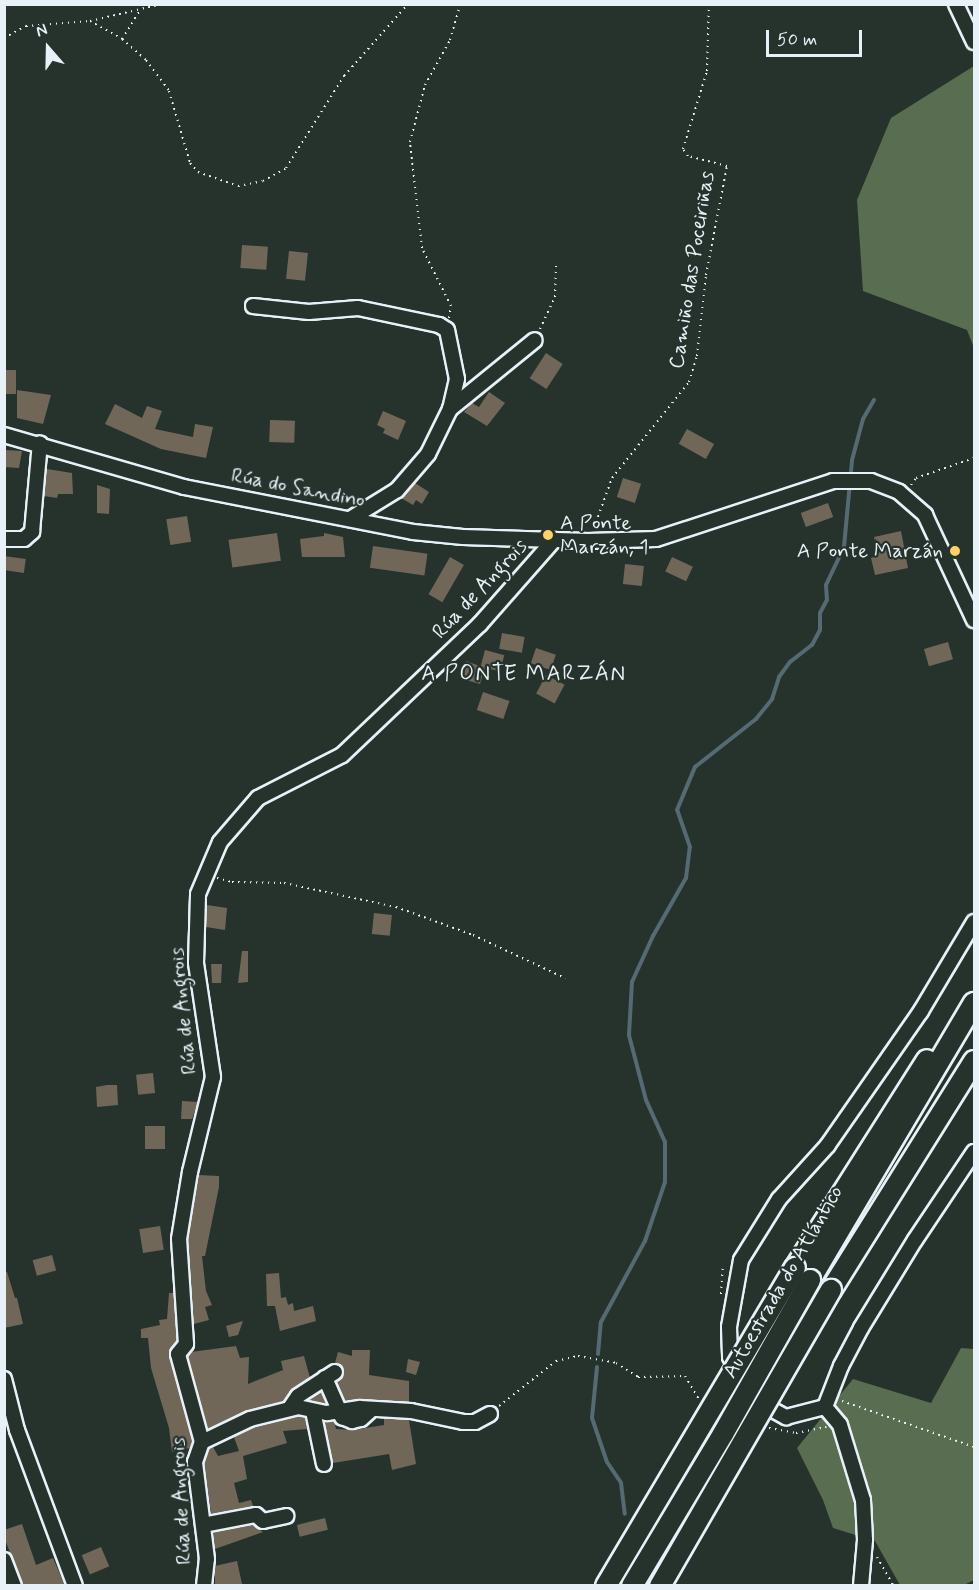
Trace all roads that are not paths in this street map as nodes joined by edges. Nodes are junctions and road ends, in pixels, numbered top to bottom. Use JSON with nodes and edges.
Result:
{"nodes":[{"id":1,"x":956,"y":4,"type":"edge"},
{"id":2,"x":975,"y":42,"type":"edge"},
{"id":3,"x":254,"y":306,"type":"dead end"},
{"id":4,"x":535,"y":340,"type":"road end"},
{"id":5,"x":450,"y":409,"type":"junction"},
{"id":6,"x":4,"y":435,"type":"edge"},
{"id":7,"x":40,"y":444,"type":"junction"},
{"id":8,"x":350,"y":519,"type":"junction"},
{"id":9,"x":4,"y":539,"type":"edge"},
{"id":10,"x":554,"y":540,"type":"junction"},
{"id":11,"x":975,"y":620,"type":"edge"},
{"id":12,"x":975,"y":922,"type":"edge"},
{"id":13,"x":975,"y":1003,"type":"edge"},
{"id":14,"x":975,"y":1061,"type":"edge"},
{"id":15,"x":975,"y":1152,"type":"edge"},
{"id":16,"x":4,"y":1379,"type":"edge"},
{"id":17,"x":828,"y":1402,"type":"junction"},
{"id":18,"x":290,"y":1408,"type":"junction"},
{"id":19,"x":313,"y":1411,"type":"junction"},
{"id":20,"x":338,"y":1412,"type":"junction"},
{"id":21,"x":490,"y":1414,"type":"road end"},
{"id":22,"x":202,"y":1442,"type":"junction"},
{"id":23,"x":324,"y":1464,"type":"dead end"},
{"id":24,"x":286,"y":1516,"type":"dead end"},
{"id":25,"x":203,"y":1525,"type":"junction"},
{"id":26,"x":4,"y":1560,"type":"edge"},
{"id":27,"x":14,"y":1586,"type":"edge"},
{"id":28,"x":75,"y":1586,"type":"edge"},
{"id":29,"x":204,"y":1586,"type":"edge"},
{"id":30,"x":606,"y":1586,"type":"edge"},
{"id":31,"x":632,"y":1586,"type":"edge"},
{"id":32,"x":660,"y":1586,"type":"edge"},
{"id":33,"x":861,"y":1586,"type":"edge"}],
"edges":[{"from":1,"to":2,"type":"street"},
{"from":3,"to":5,"type":"street"},
{"from":4,"to":5,"type":"street"},
{"from":5,"to":8,"type":"street"},
{"from":6,"to":7,"type":"street","name":"Rúa do Sandino"},
{"from":7,"to":8,"type":"street","name":"Rúa do Sandino"},
{"from":7,"to":9,"type":"street"},
{"from":8,"to":10,"type":"street","name":"Rúa do Sandino"},
{"from":10,"to":11,"type":"street","name":"Rúa do Sandino"},
{"from":10,"to":22,"type":"street","name":"Rúa de Angrois"},
{"from":12,"to":17,"type":"street"},
{"from":13,"to":30,"type":"highway","bridge":true},
{"from":13,"to":31,"type":"highway","name":"Autoestrada do Atlántico","bridge":true},
{"from":14,"to":32,"type":"highway","bridge":true},
{"from":15,"to":17,"type":"street"},
{"from":16,"to":28,"type":"street"},
{"from":17,"to":33,"type":"street"},
{"from":18,"to":19,"type":"street"},
{"from":18,"to":20,"type":"street"},
{"from":18,"to":22,"type":"street"},
{"from":19,"to":20,"type":"street"},
{"from":19,"to":23,"type":"street"},
{"from":20,"to":21,"type":"street"},
{"from":22,"to":25,"type":"street","name":"Rúa de Angrois"},
{"from":24,"to":25,"type":"street"},
{"from":25,"to":29,"type":"street","name":"Rúa de Angrois"},
{"from":26,"to":27,"type":"street"}]}
